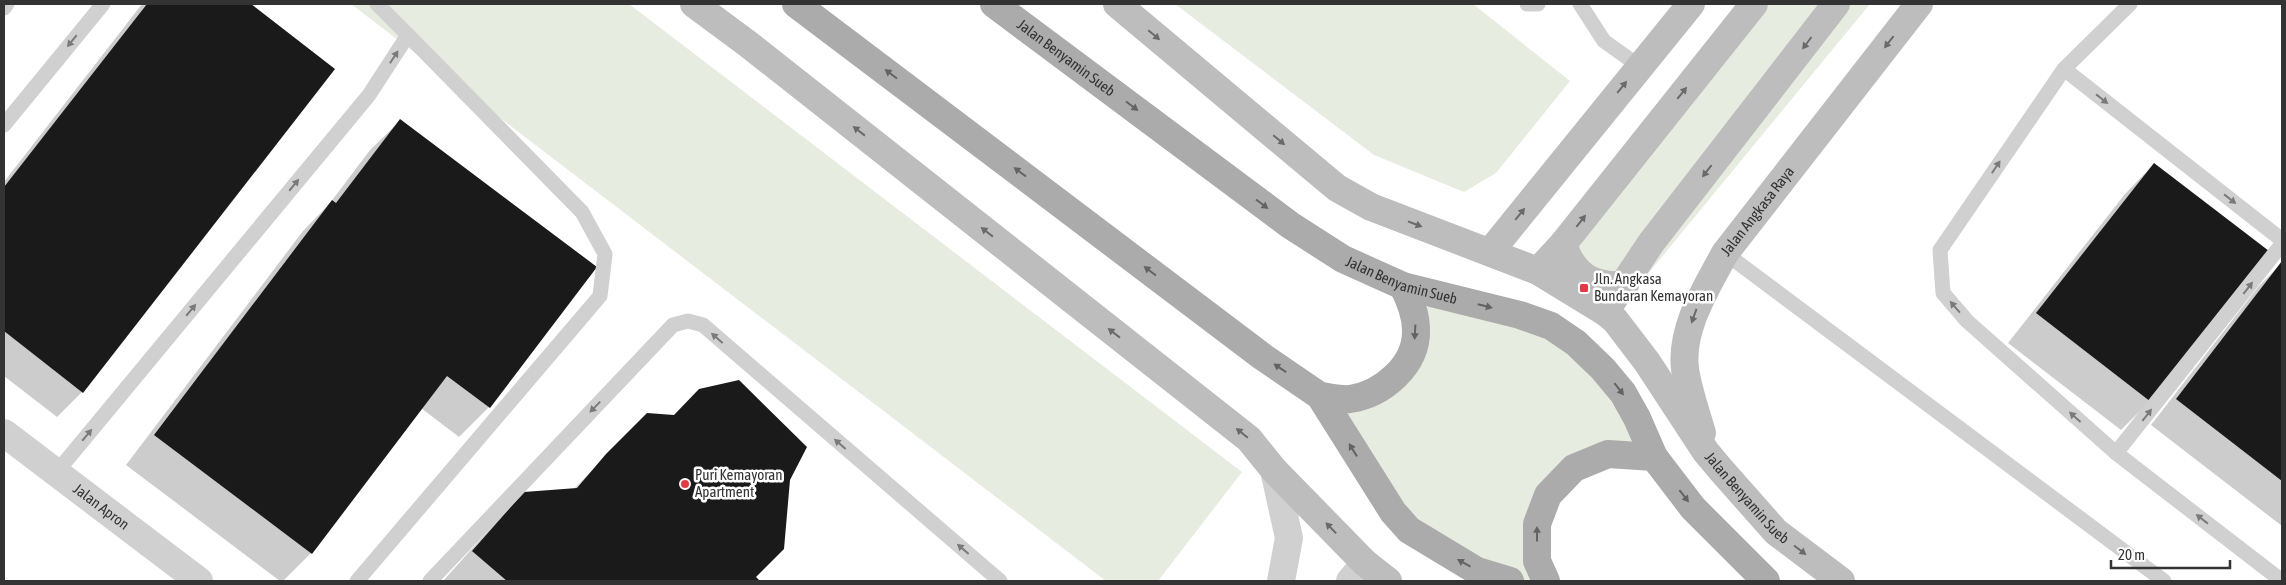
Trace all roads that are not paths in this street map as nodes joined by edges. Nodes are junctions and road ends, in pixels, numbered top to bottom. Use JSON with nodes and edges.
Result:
{"nodes":[{"id":1,"x":7,"y":4,"type":"edge"},
{"id":2,"x":103,"y":4,"type":"edge"},
{"id":3,"x":378,"y":4,"type":"edge"},
{"id":4,"x":694,"y":4,"type":"edge"},
{"id":5,"x":796,"y":4,"type":"edge"},
{"id":6,"x":994,"y":4,"type":"edge"},
{"id":7,"x":1117,"y":4,"type":"edge"},
{"id":8,"x":1527,"y":4,"type":"edge"},
{"id":9,"x":1538,"y":4,"type":"edge"},
{"id":10,"x":1580,"y":4,"type":"edge"},
{"id":11,"x":1691,"y":4,"type":"edge"},
{"id":12,"x":1754,"y":4,"type":"edge"},
{"id":13,"x":1836,"y":4,"type":"edge"},
{"id":14,"x":1919,"y":4,"type":"edge"},
{"id":15,"x":2130,"y":4,"type":"edge"},
{"id":16,"x":4,"y":8,"type":"edge"},
{"id":17,"x":408,"y":34,"type":"junction"},
{"id":18,"x":1638,"y":66,"type":"junction"},
{"id":19,"x":2064,"y":69,"type":"junction"},
{"id":20,"x":4,"y":125,"type":"edge"},
{"id":21,"x":2282,"y":240,"type":"edge"},
{"id":22,"x":1563,"y":244,"type":"junction"},
{"id":23,"x":2282,"y":244,"type":"edge"},
{"id":24,"x":1490,"y":252,"type":"junction"},
{"id":25,"x":1725,"y":253,"type":"junction"},
{"id":26,"x":1538,"y":271,"type":"junction"},
{"id":27,"x":1625,"y":284,"type":"junction"},
{"id":28,"x":1403,"y":286,"type":"junction"},
{"id":29,"x":1604,"y":312,"type":"junction"},
{"id":30,"x":1320,"y":396,"type":"junction"},
{"id":31,"x":4,"y":433,"type":"edge"},
{"id":32,"x":1706,"y":452,"type":"junction"},
{"id":33,"x":2116,"y":453,"type":"junction"},
{"id":34,"x":1654,"y":457,"type":"junction"},
{"id":35,"x":1274,"y":470,"type":"junction"},
{"id":36,"x":56,"y":473,"type":"junction"},
{"id":37,"x":1357,"y":572,"type":"edge"},
{"id":38,"x":199,"y":581,"type":"edge"},
{"id":39,"x":357,"y":581,"type":"edge"},
{"id":40,"x":430,"y":581,"type":"edge"},
{"id":41,"x":1000,"y":581,"type":"edge"},
{"id":42,"x":1280,"y":581,"type":"edge"},
{"id":43,"x":1388,"y":581,"type":"edge"},
{"id":44,"x":1510,"y":581,"type":"edge"},
{"id":45,"x":1546,"y":581,"type":"edge"},
{"id":46,"x":1766,"y":581,"type":"edge"},
{"id":47,"x":1841,"y":581,"type":"edge"},
{"id":48,"x":2164,"y":581,"type":"edge"},
{"id":49,"x":2282,"y":581,"type":"edge"}],
"edges":[{"from":1,"to":16,"type":"lane"},
{"from":2,"to":20,"type":"lane","one_way":true},
{"from":3,"to":17,"type":"lane"},
{"from":35,"to":4,"type":"main road","one_way":true},
{"from":30,"to":5,"type":"main road","one_way":true},
{"from":6,"to":28,"type":"main road","name":"Jalan Benyamin Sueb","one_way":true},
{"from":7,"to":24,"type":"main road","name":"Jalan Benyamin Sueb","one_way":true},
{"from":8,"to":9,"type":"lane"},
{"from":10,"to":18,"type":"lane"},
{"from":11,"to":18,"type":"main road"},
{"from":22,"to":12,"type":"main road","one_way":true},
{"from":13,"to":27,"type":"main road","one_way":true},
{"from":14,"to":25,"type":"main road","name":"Jalan Angkasa Raya","one_way":true},
{"from":15,"to":19,"type":"lane"},
{"from":36,"to":17,"type":"lane","one_way":true},
{"from":17,"to":39,"type":"lane"},
{"from":24,"to":18,"type":"main road","one_way":true},
{"from":19,"to":21,"type":"lane","one_way":true},
{"from":33,"to":19,"type":"lane","one_way":true},
{"from":22,"to":26,"type":"main road"},
{"from":22,"to":27,"type":"main road"},
{"from":33,"to":23,"type":"lane","one_way":true},
{"from":24,"to":26,"type":"main road","name":"Jalan Benyamin Sueb"},
{"from":25,"to":32,"type":"main road","name":"Jalan Angkasa Raya","one_way":true},
{"from":25,"to":48,"type":"lane"},
{"from":26,"to":29,"type":"main road","name":"Jalan Benyamin Sueb"},
{"from":27,"to":29,"type":"main road"},
{"from":28,"to":30,"type":"main road","one_way":true},
{"from":28,"to":34,"type":"main road","name":"Jalan Benyamin Sueb","one_way":true},
{"from":29,"to":32,"type":"main road","name":"Jalan Benyamin Sueb"},
{"from":44,"to":30,"type":"main road","one_way":true},
{"from":31,"to":36,"type":"street","name":"Jalan Apron"},
{"from":32,"to":47,"type":"main road","name":"Jalan Benyamin Sueb","one_way":true},
{"from":49,"to":33,"type":"lane","one_way":true},
{"from":45,"to":34,"type":"main road","one_way":true},
{"from":34,"to":46,"type":"main road","name":"Jalan Benyamin Sueb","one_way":true},
{"from":37,"to":35,"type":"main road","one_way":true},
{"from":35,"to":42,"type":"street"},
{"from":36,"to":38,"type":"street","name":"Jalan Apron"},
{"from":37,"to":43,"type":"main road"},
{"from":41,"to":40,"type":"lane","one_way":true}]}
